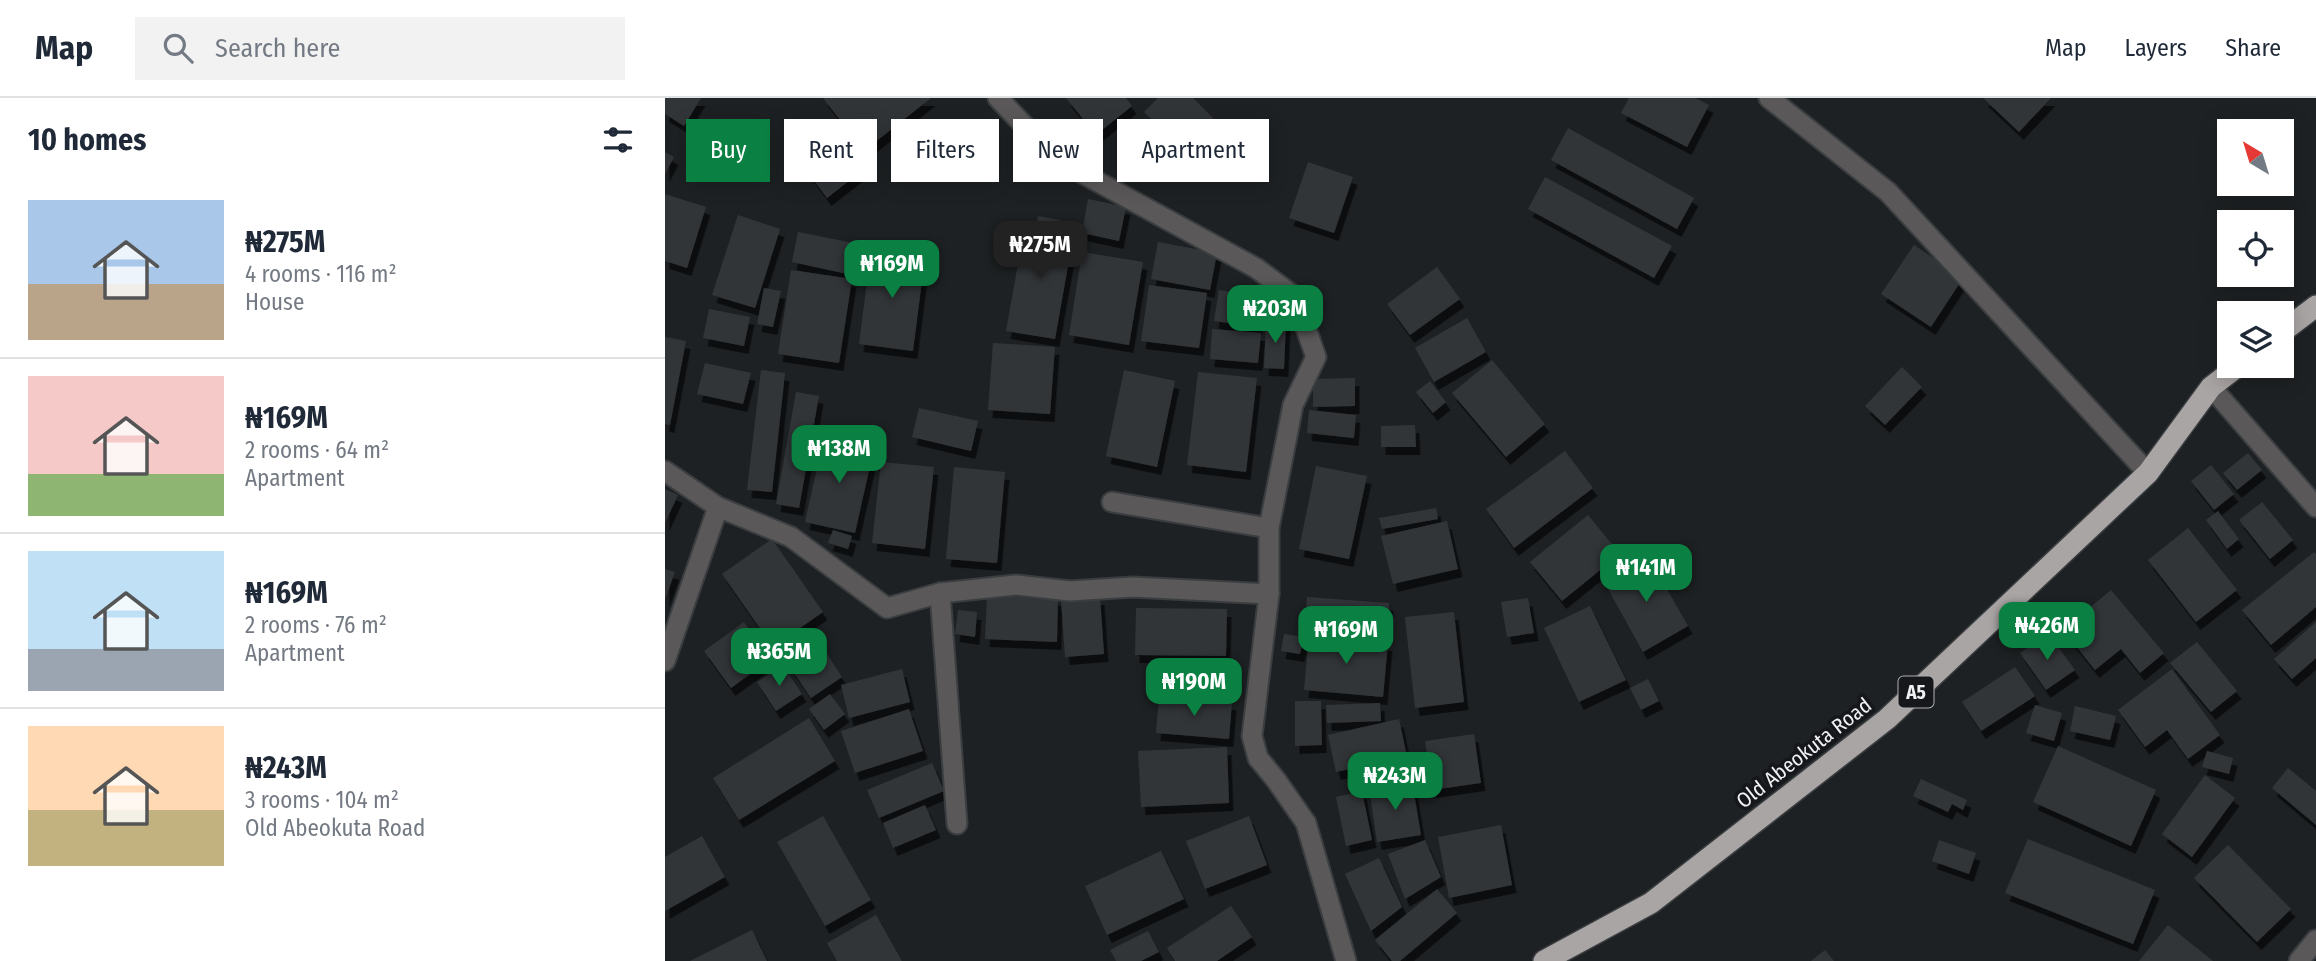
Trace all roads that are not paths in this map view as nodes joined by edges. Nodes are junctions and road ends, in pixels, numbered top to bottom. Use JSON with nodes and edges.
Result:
{"nodes":[{"id":1,"x":998,"y":98,"type":"edge"},
{"id":2,"x":1769,"y":98,"type":"edge"},
{"id":3,"x":2316,"y":306,"type":"edge"},
{"id":4,"x":2294,"y":323,"type":"edge"},
{"id":5,"x":2223,"y":378,"type":"edge"},
{"id":6,"x":2211,"y":387,"type":"junction"},
{"id":7,"x":665,"y":471,"type":"edge"},
{"id":8,"x":2148,"y":473,"type":"junction"},
{"id":9,"x":1112,"y":502,"type":"dead end"},
{"id":10,"x":718,"y":507,"type":"junction"},
{"id":11,"x":2316,"y":507,"type":"edge"},
{"id":12,"x":1269,"y":528,"type":"junction"},
{"id":13,"x":940,"y":593,"type":"junction"},
{"id":14,"x":1269,"y":594,"type":"junction"},
{"id":15,"x":665,"y":661,"type":"edge"},
{"id":16,"x":957,"y":824,"type":"dead end"},
{"id":17,"x":2316,"y":940,"type":"edge"},
{"id":18,"x":1346,"y":961,"type":"edge"},
{"id":19,"x":1544,"y":961,"type":"edge"},
{"id":20,"x":2299,"y":961,"type":"edge"}],
"edges":[{"from":1,"to":12,"type":"street"},
{"from":2,"to":8,"type":"street"},
{"from":3,"to":4,"type":"highway"},
{"from":5,"to":6,"type":"highway","name":"Old Abeokuta Road","number":"A5"},
{"from":6,"to":8,"type":"highway","name":"Old Abeokuta Road","number":"A5"},
{"from":6,"to":11,"type":"street"},
{"from":7,"to":10,"type":"street"},
{"from":8,"to":19,"type":"highway","name":"Old Abeokuta Road","number":"A5"},
{"from":9,"to":12,"type":"street"},
{"from":10,"to":13,"type":"street"},
{"from":10,"to":15,"type":"street"},
{"from":12,"to":14,"type":"street"},
{"from":13,"to":14,"type":"street"},
{"from":13,"to":16,"type":"street"},
{"from":14,"to":18,"type":"street"},
{"from":17,"to":20,"type":"street"}]}
